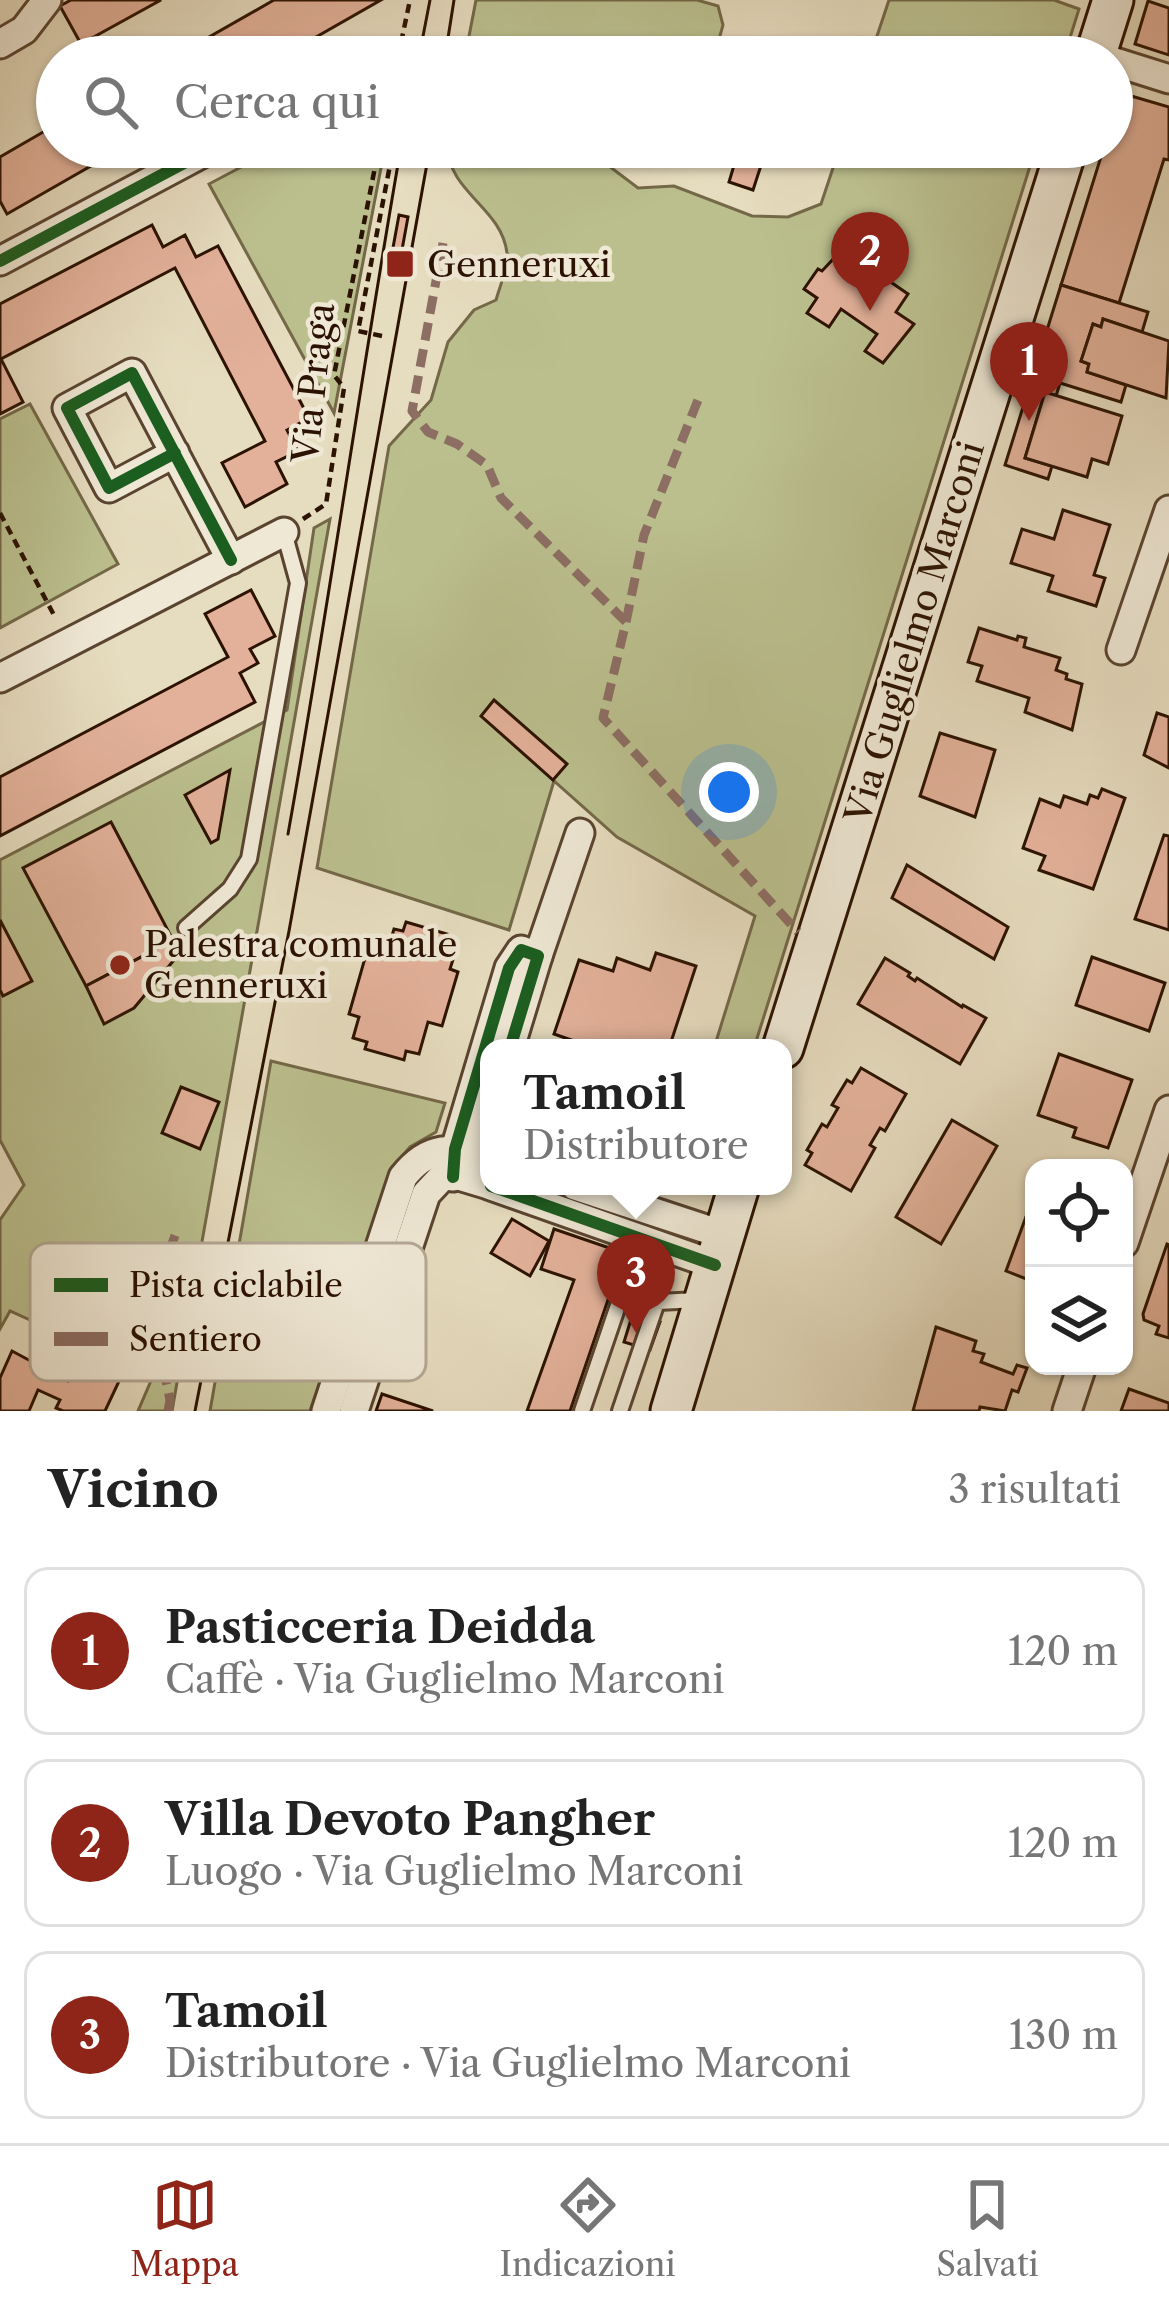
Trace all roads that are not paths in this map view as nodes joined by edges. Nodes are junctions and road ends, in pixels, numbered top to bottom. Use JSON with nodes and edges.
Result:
{"nodes":[{"id":1,"x":47,"y":0,"type":"edge"},
{"id":2,"x":1113,"y":0,"type":"edge"},
{"id":3,"x":1102,"y":36,"type":"edge"},
{"id":4,"x":0,"y":44,"type":"edge"},
{"id":5,"x":1133,"y":68,"type":"edge"},
{"id":6,"x":1169,"y":79,"type":"edge"},
{"id":7,"x":175,"y":168,"type":"edge"},
{"id":8,"x":1059,"y":168,"type":"edge"},
{"id":9,"x":0,"y":261,"type":"edge"},
{"id":10,"x":175,"y":453,"type":"dead end"},
{"id":11,"x":1169,"y":510,"type":"edge"},
{"id":12,"x":284,"y":532,"type":"joint"},
{"id":13,"x":231,"y":560,"type":"junction"},
{"id":14,"x":1121,"y":650,"type":"dead end"},
{"id":15,"x":0,"y":678,"type":"edge"},
{"id":16,"x":580,"y":833,"type":"dead end"},
{"id":17,"x":187,"y":928,"type":"dead end"},
{"id":18,"x":538,"y":956,"type":"junction"},
{"id":19,"x":491,"y":1039,"type":"edge"},
{"id":20,"x":513,"y":1039,"type":"edge"},
{"id":21,"x":786,"y":1039,"type":"edge"},
{"id":22,"x":480,"y":1082,"type":"edge"},
{"id":23,"x":1169,"y":1111,"type":"edge"},
{"id":24,"x":480,"y":1131,"type":"edge"},
{"id":25,"x":460,"y":1161,"type":"edge"},
{"id":26,"x":516,"y":1195,"type":"edge"},
{"id":27,"x":737,"y":1195,"type":"edge"},
{"id":28,"x":640,"y":1196,"type":"edge"},
{"id":29,"x":1133,"y":1217,"type":"edge"},
{"id":30,"x":635,"y":1236,"type":"junction"},
{"id":31,"x":386,"y":1243,"type":"edge"},
{"id":32,"x":714,"y":1266,"type":"junction"},
{"id":33,"x":1079,"y":1375,"type":"edge"},
{"id":34,"x":347,"y":1381,"type":"edge"},
{"id":35,"x":353,"y":1381,"type":"edge"},
{"id":36,"x":326,"y":1411,"type":"edge"},
{"id":37,"x":354,"y":1411,"type":"edge"},
{"id":38,"x":582,"y":1411,"type":"edge"},
{"id":39,"x":620,"y":1411,"type":"edge"},
{"id":40,"x":671,"y":1411,"type":"edge"},
{"id":41,"x":1067,"y":1411,"type":"edge"}],
"edges":[{"from":1,"to":4,"type":"street"},
{"from":2,"to":3,"type":"main road"},
{"from":5,"to":6,"type":"street"},
{"from":7,"to":9,"type":"street"},
{"from":8,"to":21,"type":"main road","name":"Via Guglielmo Marconi"},
{"from":10,"to":13,"type":"street"},
{"from":11,"to":14,"type":"street"},
{"from":12,"to":13,"type":"street"},
{"from":12,"to":17,"type":"lane"},
{"from":13,"to":15,"type":"street"},
{"from":16,"to":18,"type":"street"},
{"from":18,"to":19,"type":"street"},
{"from":18,"to":20,"type":"street"},
{"from":22,"to":25,"type":"street"},
{"from":23,"to":29,"type":"street"},
{"from":24,"to":25,"type":"street"},
{"from":25,"to":31,"type":"street"},
{"from":26,"to":30,"type":"street"},
{"from":27,"to":32,"type":"main road"},
{"from":28,"to":30,"type":"street"},
{"from":28,"to":32,"type":"street"},
{"from":30,"to":32,"type":"street"},
{"from":30,"to":38,"type":"lane"},
{"from":32,"to":39,"type":"lane"},
{"from":32,"to":40,"type":"main road"},
{"from":33,"to":41,"type":"street"},
{"from":34,"to":36,"type":"street"},
{"from":35,"to":37,"type":"street"}]}
